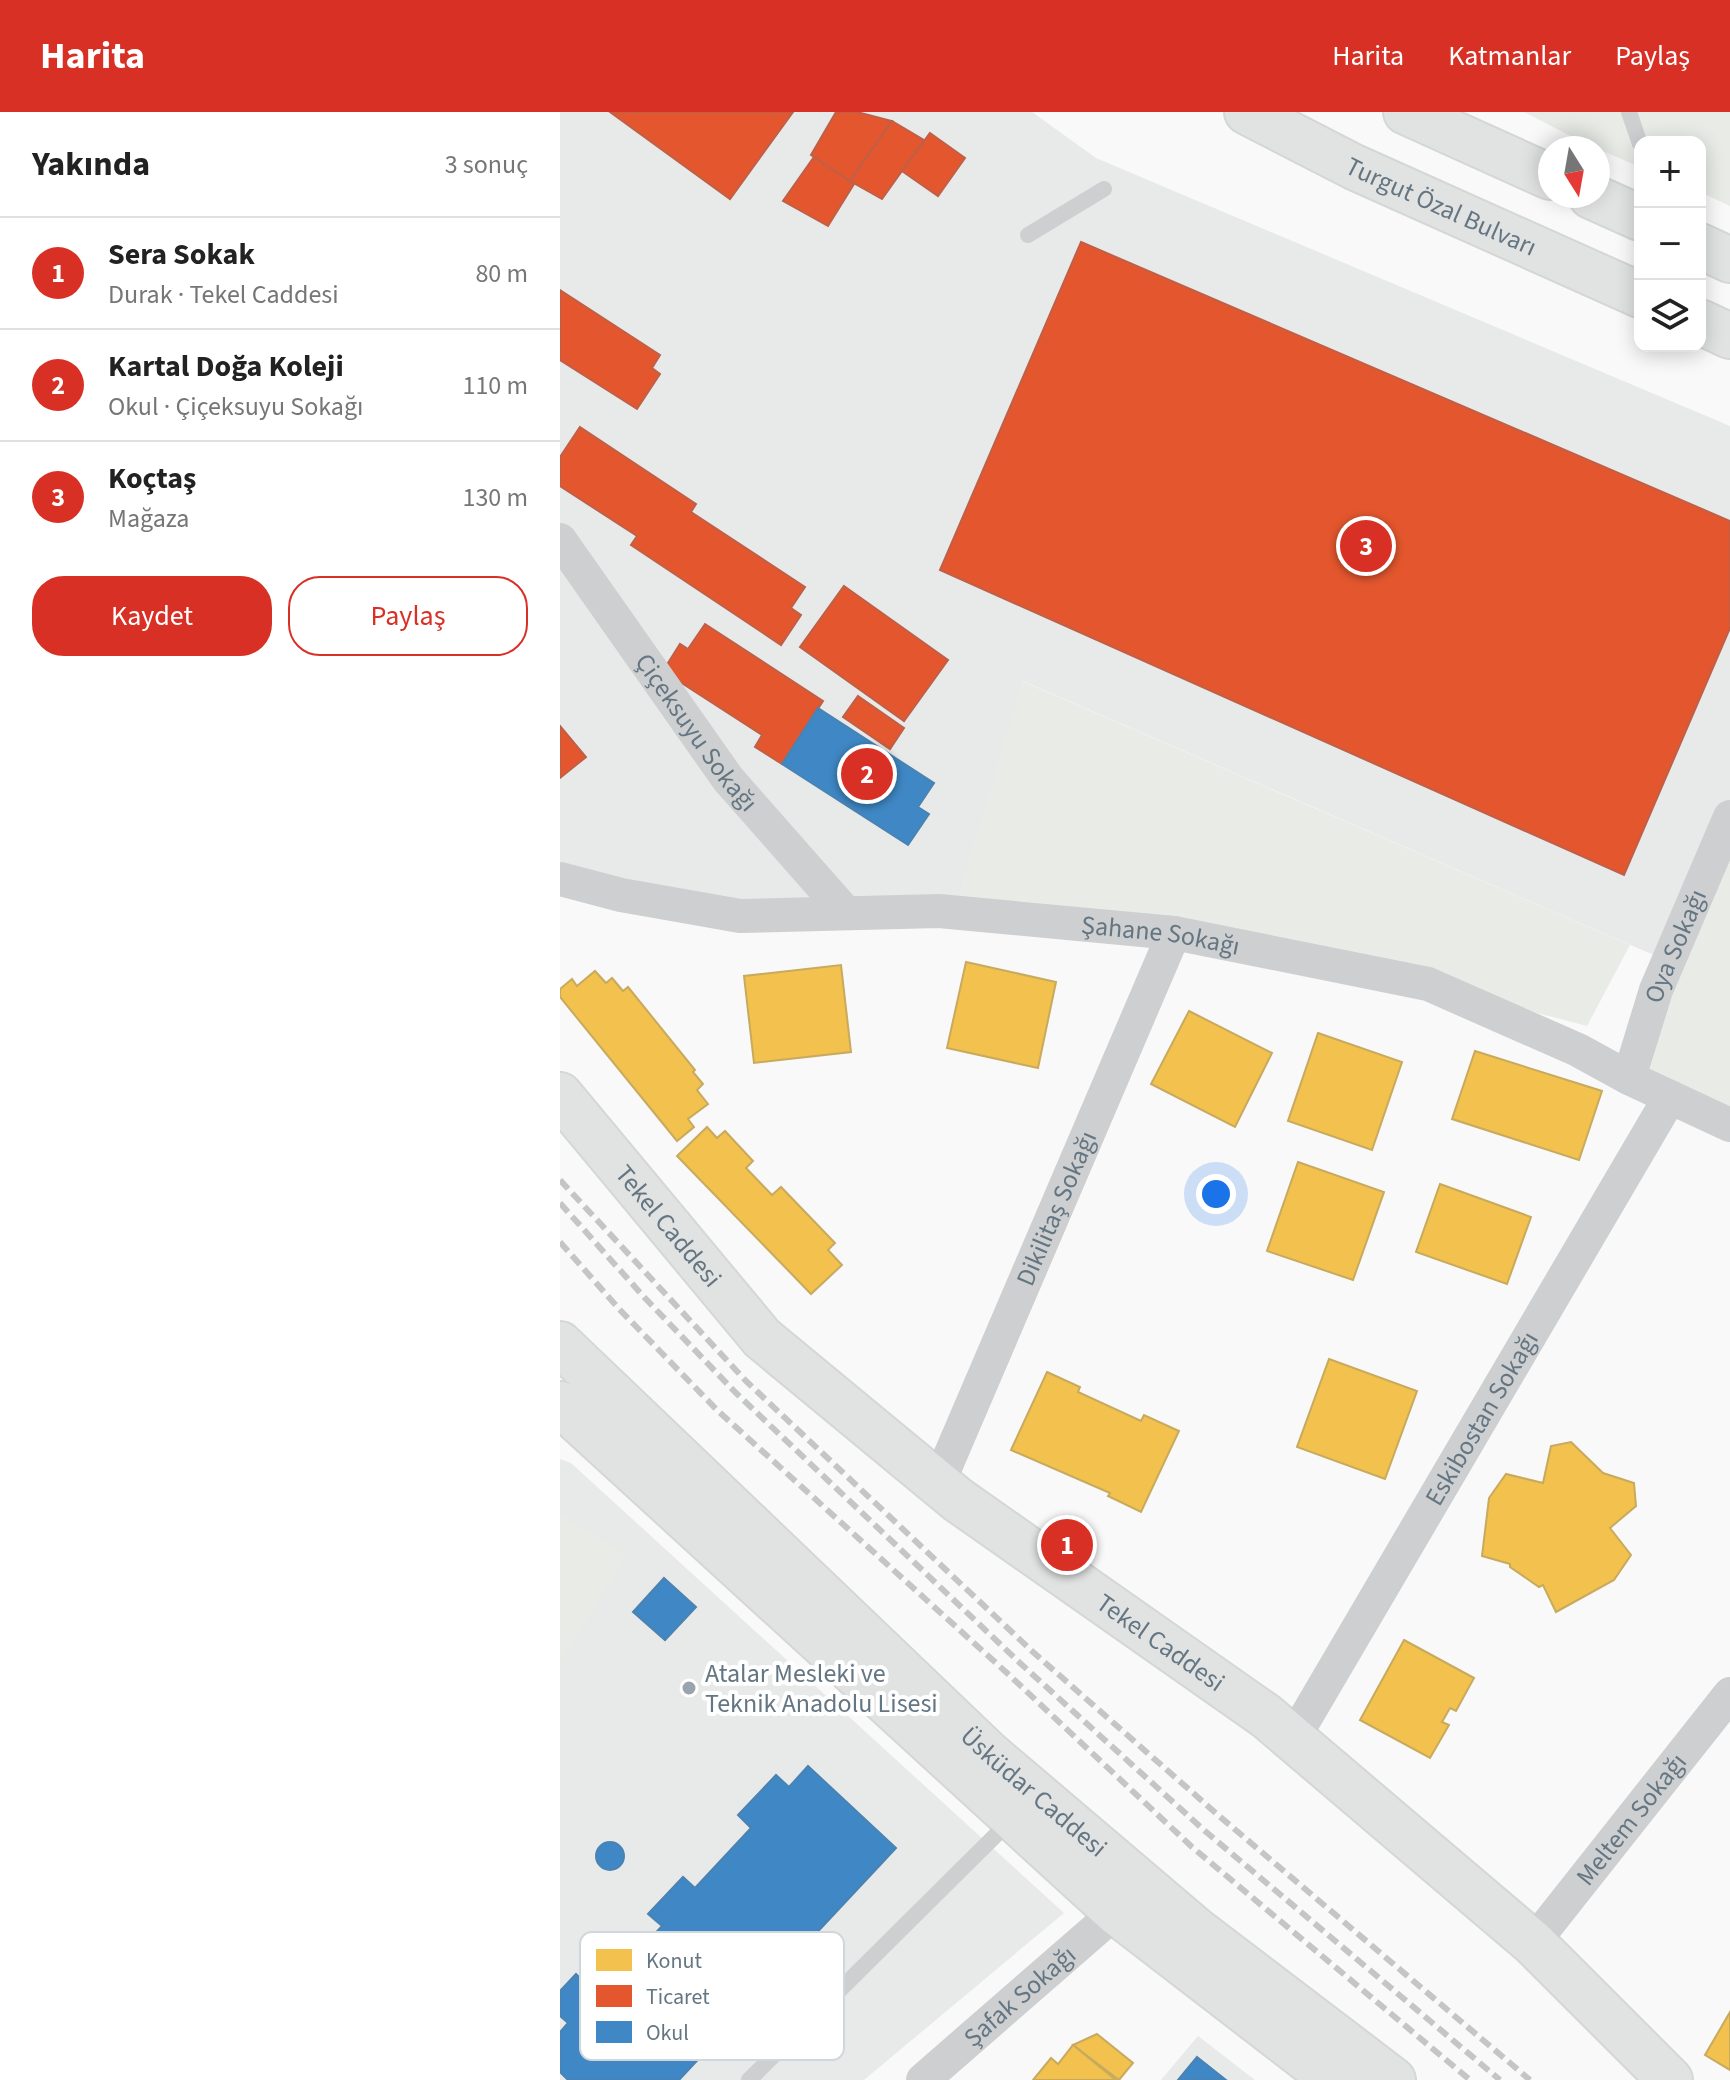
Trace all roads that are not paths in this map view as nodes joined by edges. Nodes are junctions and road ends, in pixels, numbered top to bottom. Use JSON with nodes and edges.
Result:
{"nodes":[{"id":1,"x":1247,"y":112,"type":"edge"},
{"id":2,"x":1406,"y":112,"type":"edge"},
{"id":3,"x":1629,"y":112,"type":"edge"},
{"id":4,"x":1637,"y":136,"type":"edge"},
{"id":5,"x":1538,"y":172,"type":"edge"},
{"id":6,"x":1104,"y":189,"type":"dead end"},
{"id":7,"x":1610,"y":205,"type":"edge"},
{"id":8,"x":1634,"y":215,"type":"edge"},
{"id":9,"x":1028,"y":235,"type":"dead end"},
{"id":10,"x":1706,"y":249,"type":"edge"},
{"id":11,"x":1730,"y":260,"type":"edge"},
{"id":12,"x":1634,"y":292,"type":"edge"},
{"id":13,"x":1706,"y":325,"type":"edge"},
{"id":14,"x":1730,"y":336,"type":"edge"},
{"id":15,"x":560,"y":540,"type":"edge"},
{"id":16,"x":1730,"y":817,"type":"edge"},
{"id":17,"x":560,"y":879,"type":"edge"},
{"id":18,"x":846,"y":913,"type":"junction"},
{"id":19,"x":1174,"y":933,"type":"junction"},
{"id":20,"x":1629,"y":1078,"type":"junction"},
{"id":21,"x":560,"y":1095,"type":"edge"},
{"id":22,"x":1670,"y":1097,"type":"junction"},
{"id":23,"x":1730,"y":1125,"type":"edge"},
{"id":24,"x":563,"y":1353,"type":"edge"},
{"id":25,"x":560,"y":1404,"type":"edge"},
{"id":26,"x":938,"y":1484,"type":"junction"},
{"id":27,"x":1730,"y":1694,"type":"edge"},
{"id":28,"x":1293,"y":1739,"type":"junction"},
{"id":29,"x":1013,"y":1817,"type":"junction"},
{"id":30,"x":1116,"y":1912,"type":"junction"},
{"id":31,"x":1533,"y":1943,"type":"junction"},
{"id":32,"x":844,"y":1985,"type":"edge"},
{"id":33,"x":769,"y":2060,"type":"edge"},
{"id":34,"x":749,"y":2080,"type":"edge"},
{"id":35,"x":923,"y":2080,"type":"edge"},
{"id":36,"x":1334,"y":2080,"type":"edge"},
{"id":37,"x":1393,"y":2080,"type":"edge"},
{"id":38,"x":1670,"y":2080,"type":"edge"}],
"edges":[{"from":1,"to":12,"type":"main road","name":"Turgut Özal Bulvarı"},
{"from":2,"to":5,"type":"main road"},
{"from":3,"to":4,"type":"lane"},
{"from":6,"to":9,"type":"lane"},
{"from":7,"to":8,"type":"main road"},
{"from":10,"to":11,"type":"main road"},
{"from":13,"to":14,"type":"main road"},
{"from":15,"to":18,"type":"street","name":"Çiçeksuyu Sokağı"},
{"from":16,"to":20,"type":"street","name":"Oya Sokağı"},
{"from":17,"to":18,"type":"street","name":"Şahane Sokağı"},
{"from":18,"to":19,"type":"street","name":"Şahane Sokağı"},
{"from":19,"to":20,"type":"street","name":"Şahane Sokağı"},
{"from":19,"to":26,"type":"street","name":"Dikilitaş Sokağı"},
{"from":20,"to":22,"type":"street","name":"Şahane Sokağı"},
{"from":21,"to":26,"type":"main road","name":"Tekel Caddesi"},
{"from":22,"to":23,"type":"street","name":"Şahane Sokağı"},
{"from":22,"to":28,"type":"street","name":"Eskibostan Sokağı"},
{"from":24,"to":37,"type":"main road","name":"Üsküdar Caddesi"},
{"from":25,"to":29,"type":"main road","name":"Üsküdar Caddesi"},
{"from":26,"to":28,"type":"main road","name":"Tekel Caddesi"},
{"from":27,"to":31,"type":"street","name":"Meltem Sokağı"},
{"from":28,"to":31,"type":"main road","name":"Tekel Caddesi"},
{"from":29,"to":30,"type":"main road","name":"Üsküdar Caddesi"},
{"from":29,"to":32,"type":"lane"},
{"from":30,"to":35,"type":"street","name":"Şafak Sokağı"},
{"from":30,"to":36,"type":"main road","name":"Üsküdar Caddesi"},
{"from":31,"to":38,"type":"main road","name":"Tekel Caddesi"},
{"from":33,"to":34,"type":"lane"}]}
